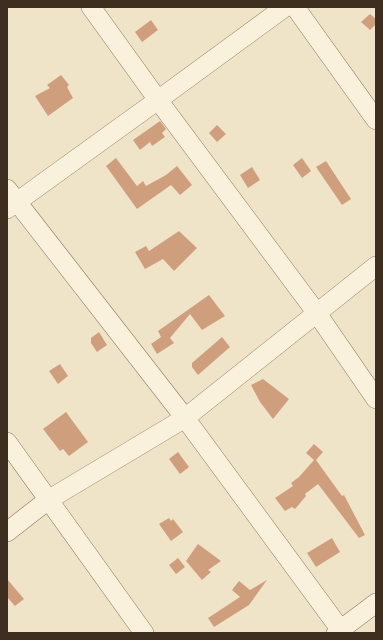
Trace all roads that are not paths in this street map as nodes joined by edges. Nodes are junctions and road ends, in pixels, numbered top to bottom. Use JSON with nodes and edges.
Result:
{"nodes":[{"id":1,"x":91,"y":7,"type":"edge"},
{"id":2,"x":285,"y":7,"type":"edge"},
{"id":3,"x":295,"y":7,"type":"edge"},
{"id":4,"x":158,"y":100,"type":"junction"},
{"id":5,"x":376,"y":120,"type":"edge"},
{"id":6,"x":10,"y":200,"type":"edge"},
{"id":7,"x":376,"y":266,"type":"edge"},
{"id":8,"x":316,"y":312,"type":"junction"},
{"id":9,"x":376,"y":399,"type":"edge"},
{"id":10,"x":185,"y":418,"type":"junction"},
{"id":11,"x":7,"y":442,"type":"edge"},
{"id":12,"x":48,"y":500,"type":"junction"},
{"id":13,"x":7,"y":532,"type":"edge"},
{"id":14,"x":376,"y":603,"type":"edge"},
{"id":15,"x":340,"y":632,"type":"edge"},
{"id":16,"x":144,"y":633,"type":"edge"}],
"edges":[{"from":1,"to":4,"type":"street"},
{"from":2,"to":4,"type":"street"},
{"from":3,"to":5,"type":"street"},
{"from":4,"to":6,"type":"street"},
{"from":4,"to":8,"type":"street"},
{"from":6,"to":10,"type":"street"},
{"from":7,"to":8,"type":"street"},
{"from":8,"to":9,"type":"street"},
{"from":8,"to":10,"type":"street"},
{"from":10,"to":12,"type":"street"},
{"from":10,"to":15,"type":"street"},
{"from":11,"to":12,"type":"street"},
{"from":12,"to":13,"type":"street"},
{"from":12,"to":16,"type":"street"},
{"from":14,"to":15,"type":"street"}]}
